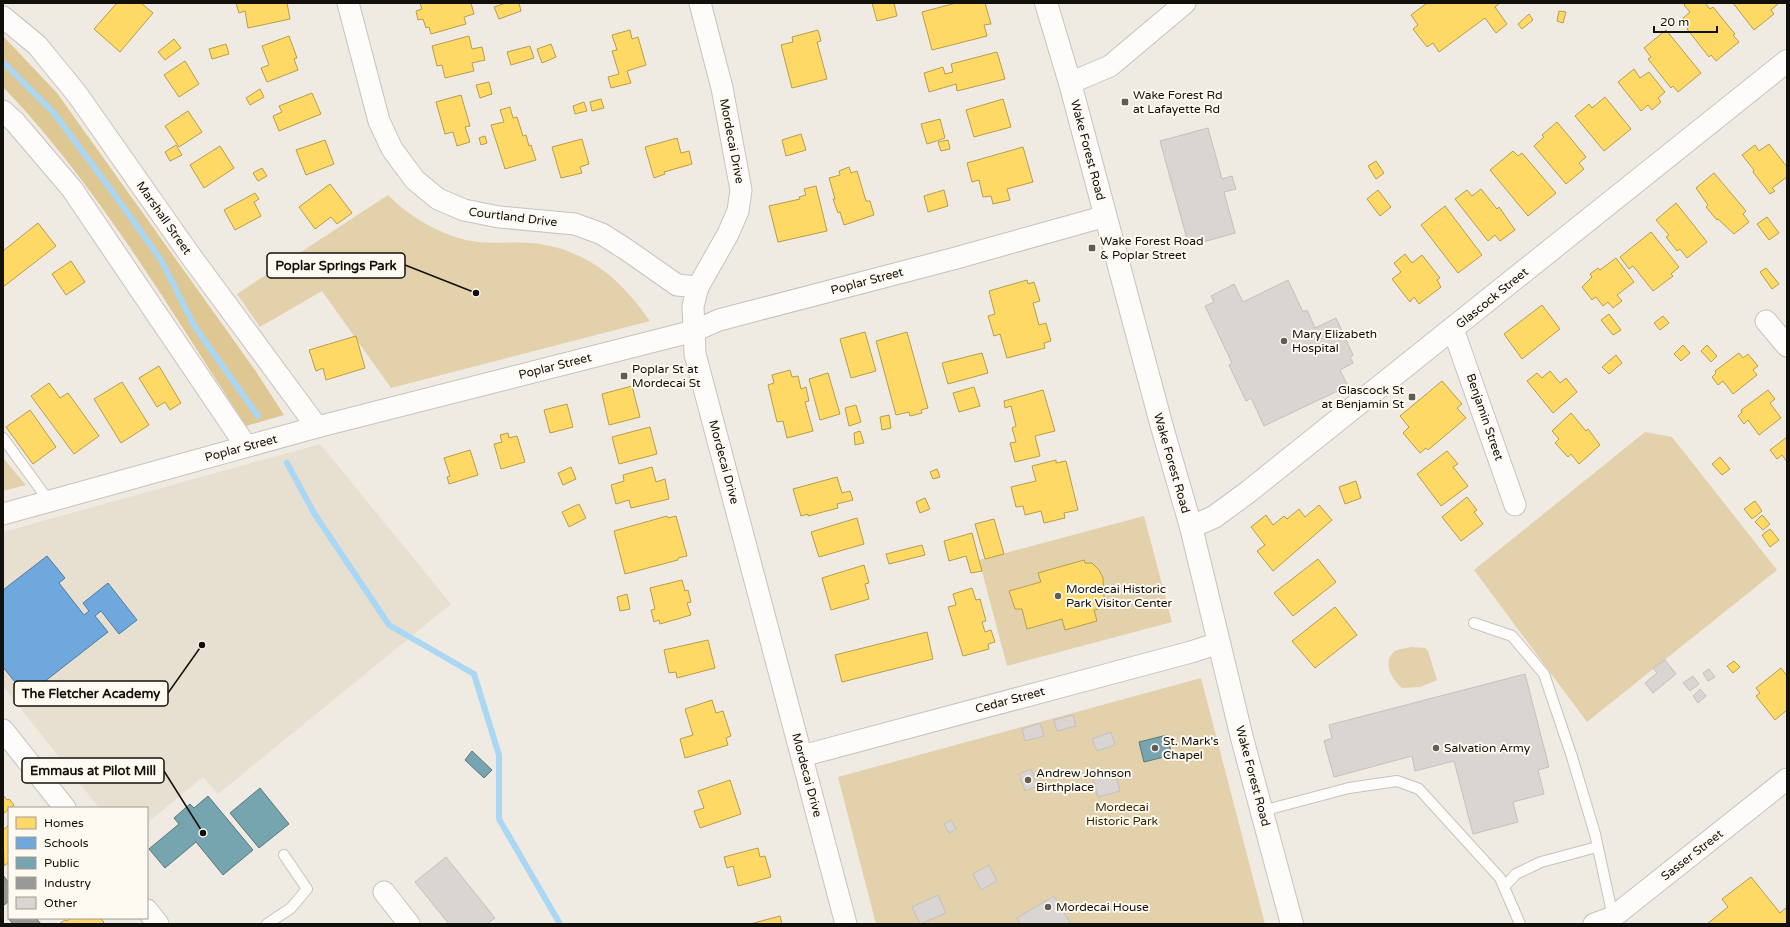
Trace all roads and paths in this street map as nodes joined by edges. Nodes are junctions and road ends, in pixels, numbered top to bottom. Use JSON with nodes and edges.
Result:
{"nodes":[{"id":1,"x":348,"y":3,"type":"edge"},
{"id":2,"x":700,"y":3,"type":"edge"},
{"id":3,"x":1046,"y":3,"type":"edge"},
{"id":4,"x":1185,"y":3,"type":"edge"},
{"id":5,"x":3,"y":17,"type":"edge"},
{"id":6,"x":1787,"y":61,"type":"edge"},
{"id":7,"x":1070,"y":83,"type":"junction"},
{"id":8,"x":3,"y":111,"type":"edge"},
{"id":9,"x":1106,"y":216,"type":"junction"},
{"id":10,"x":698,"y":287,"type":"junction"},
{"id":11,"x":1766,"y":321,"type":"dead end"},
{"id":12,"x":1453,"y":329,"type":"junction"},
{"id":13,"x":694,"y":331,"type":"junction"},
{"id":14,"x":1787,"y":346,"type":"edge"},
{"id":15,"x":317,"y":427,"type":"junction"},
{"id":16,"x":3,"y":438,"type":"edge"},
{"id":17,"x":246,"y":446,"type":"junction"},
{"id":18,"x":49,"y":501,"type":"junction"},
{"id":19,"x":1515,"y":506,"type":"dead end"},
{"id":20,"x":3,"y":514,"type":"edge"},
{"id":21,"x":1191,"y":527,"type":"junction"},
{"id":22,"x":1474,"y":623,"type":"dead end"},
{"id":23,"x":1219,"y":643,"type":"junction"},
{"id":24,"x":3,"y":730,"type":"edge"},
{"id":25,"x":802,"y":756,"type":"junction"},
{"id":26,"x":1787,"y":779,"type":"edge"},
{"id":27,"x":64,"y":807,"type":"edge"},
{"id":28,"x":1262,"y":811,"type":"junction"},
{"id":29,"x":1597,"y":847,"type":"junction"},
{"id":30,"x":284,"y":855,"type":"dead end"},
{"id":31,"x":1504,"y":887,"type":"junction"},
{"id":32,"x":384,"y":892,"type":"dead end"},
{"id":33,"x":148,"y":911,"type":"edge"},
{"id":34,"x":1614,"y":920,"type":"edge"},
{"id":35,"x":158,"y":924,"type":"edge"},
{"id":36,"x":267,"y":924,"type":"edge"},
{"id":37,"x":409,"y":924,"type":"edge"},
{"id":38,"x":846,"y":924,"type":"edge"},
{"id":39,"x":1292,"y":924,"type":"edge"},
{"id":40,"x":1520,"y":924,"type":"edge"},
{"id":41,"x":1594,"y":924,"type":"edge"}],
"edges":[{"from":1,"to":10,"type":"street","name":"Courtland Drive"},
{"from":2,"to":10,"type":"street","name":"Mordecai Drive"},
{"from":3,"to":7,"type":"main road","name":"Wake Forest Road"},
{"from":4,"to":7,"type":"street"},
{"from":5,"to":15,"type":"street","name":"Marshall Street"},
{"from":6,"to":12,"type":"main road","name":"Glascock Street"},
{"from":7,"to":9,"type":"main road","name":"Wake Forest Road"},
{"from":8,"to":17,"type":"street"},
{"from":9,"to":13,"type":"street","name":"Poplar Street"},
{"from":9,"to":21,"type":"main road","name":"Wake Forest Road"},
{"from":10,"to":13,"type":"street","name":"Mordecai Drive"},
{"from":11,"to":14,"type":"street"},
{"from":12,"to":19,"type":"street","name":"Benjamin Street"},
{"from":12,"to":21,"type":"main road","name":"Glascock Street"},
{"from":13,"to":15,"type":"street","name":"Poplar Street"},
{"from":13,"to":25,"type":"street","name":"Mordecai Drive"},
{"from":15,"to":17,"type":"street","name":"Poplar Street"},
{"from":16,"to":18,"type":"lane"},
{"from":17,"to":18,"type":"street","name":"Poplar Street"},
{"from":18,"to":20,"type":"street","name":"Poplar Street"},
{"from":21,"to":23,"type":"main road","name":"Wake Forest Road"},
{"from":22,"to":29,"type":"lane"},
{"from":23,"to":25,"type":"street","name":"Cedar Street"},
{"from":23,"to":28,"type":"main road","name":"Wake Forest Road"},
{"from":24,"to":27,"type":"street"},
{"from":25,"to":38,"type":"street","name":"Mordecai Drive"},
{"from":26,"to":34,"type":"street","name":"Sasser Street"},
{"from":28,"to":31,"type":"lane"},
{"from":28,"to":39,"type":"main road","name":"Wake Forest Road"},
{"from":29,"to":31,"type":"lane"},
{"from":29,"to":34,"type":"lane"},
{"from":30,"to":36,"type":"lane"},
{"from":31,"to":40,"type":"lane"},
{"from":32,"to":37,"type":"street"},
{"from":33,"to":35,"type":"street"},
{"from":34,"to":41,"type":"street","name":"Sasser Street"}]}
